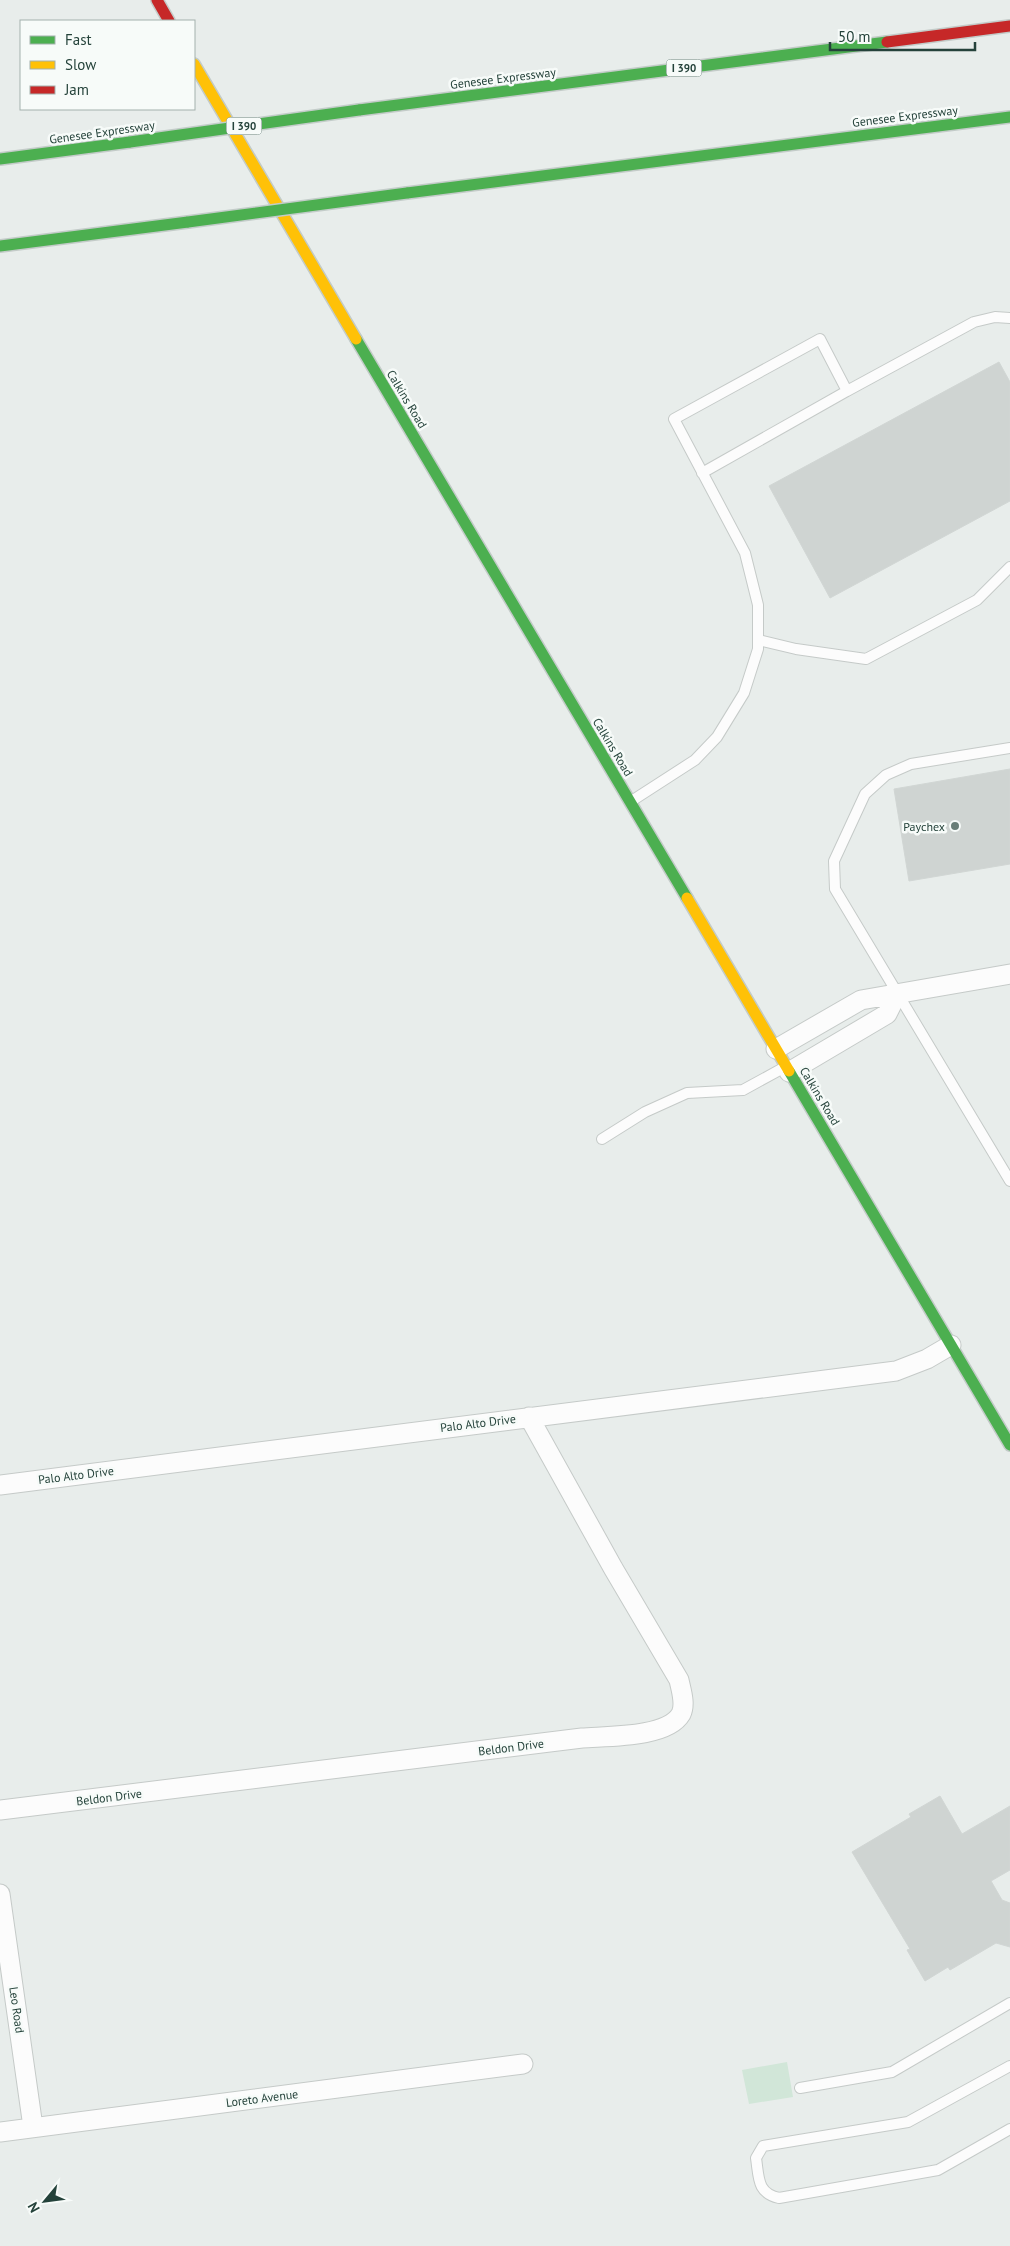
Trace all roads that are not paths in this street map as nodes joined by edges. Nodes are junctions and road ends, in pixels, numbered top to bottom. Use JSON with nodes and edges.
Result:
{"nodes":[{"id":1,"x":157,"y":0,"type":"edge"},
{"id":2,"x":168,"y":20,"type":"edge"},
{"id":3,"x":1010,"y":26,"type":"edge"},
{"id":4,"x":195,"y":66,"type":"edge"},
{"id":5,"x":1010,"y":117,"type":"edge"},
{"id":6,"x":0,"y":159,"type":"edge"},
{"id":7,"x":0,"y":246,"type":"edge"},
{"id":8,"x":1010,"y":318,"type":"edge"},
{"id":9,"x":847,"y":391,"type":"junction"},
{"id":10,"x":702,"y":473,"type":"junction"},
{"id":11,"x":1010,"y":567,"type":"edge"},
{"id":12,"x":758,"y":640,"type":"junction"},
{"id":13,"x":1010,"y":748,"type":"edge"},
{"id":14,"x":630,"y":802,"type":"junction"},
{"id":15,"x":1010,"y":974,"type":"edge"},
{"id":16,"x":897,"y":994,"type":"junction"},
{"id":17,"x":776,"y":1049,"type":"junction"},
{"id":18,"x":788,"y":1069,"type":"junction"},
{"id":19,"x":602,"y":1139,"type":"dead end"},
{"id":20,"x":1010,"y":1181,"type":"edge"},
{"id":21,"x":951,"y":1345,"type":"junction"},
{"id":22,"x":528,"y":1417,"type":"junction"},
{"id":23,"x":1010,"y":1445,"type":"edge"},
{"id":24,"x":0,"y":1485,"type":"edge"},
{"id":25,"x":0,"y":1810,"type":"edge"},
{"id":26,"x":0,"y":1894,"type":"edge"},
{"id":27,"x":1010,"y":2003,"type":"edge"},
{"id":28,"x":523,"y":2064,"type":"dead end"},
{"id":29,"x":1010,"y":2066,"type":"edge"},
{"id":30,"x":800,"y":2088,"type":"dead end"},
{"id":31,"x":33,"y":2127,"type":"junction"},
{"id":32,"x":1010,"y":2129,"type":"edge"},
{"id":33,"x":0,"y":2132,"type":"edge"}],
"edges":[{"from":1,"to":2,"type":"main road"},
{"from":3,"to":6,"type":"main road","name":"Genesee Expressway","number":"I 390","bridge":true},
{"from":4,"to":14,"type":"main road","name":"Calkins Road"},
{"from":5,"to":7,"type":"main road","name":"Genesee Expressway","bridge":true},
{"from":8,"to":9,"type":"lane"},
{"from":9,"to":10,"type":"lane"},
{"from":9,"to":10,"type":"lane"},
{"from":10,"to":12,"type":"lane"},
{"from":11,"to":12,"type":"lane"},
{"from":12,"to":14,"type":"lane"},
{"from":13,"to":16,"type":"lane"},
{"from":14,"to":17,"type":"main road","name":"Calkins Road"},
{"from":15,"to":16,"type":"street"},
{"from":16,"to":17,"type":"street"},
{"from":16,"to":18,"type":"street"},
{"from":16,"to":20,"type":"lane"},
{"from":17,"to":18,"type":"main road","name":"Calkins Road"},
{"from":18,"to":19,"type":"lane"},
{"from":18,"to":21,"type":"main road","name":"Calkins Road"},
{"from":21,"to":22,"type":"street","name":"Palo Alto Drive"},
{"from":21,"to":23,"type":"main road","name":"Calkins Road"},
{"from":22,"to":24,"type":"street","name":"Palo Alto Drive"},
{"from":22,"to":25,"type":"street","name":"Beldon Drive"},
{"from":26,"to":31,"type":"street","name":"Leo Road"},
{"from":27,"to":30,"type":"lane"},
{"from":28,"to":31,"type":"street","name":"Loreto Avenue"},
{"from":29,"to":32,"type":"lane"},
{"from":31,"to":33,"type":"street","name":"Loreto Avenue"}]}
